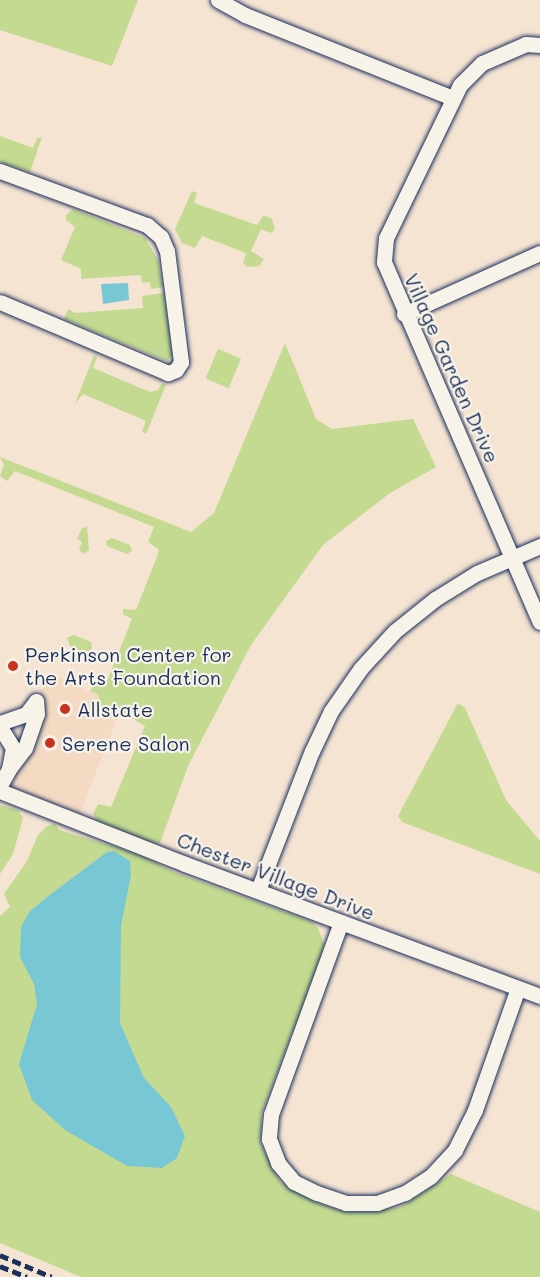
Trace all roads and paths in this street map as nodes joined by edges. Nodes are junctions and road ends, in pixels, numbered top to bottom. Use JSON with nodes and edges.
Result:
{"nodes":[{"id":1,"x":218,"y":0,"type":"edge"},
{"id":2,"x":540,"y":45,"type":"edge"},
{"id":3,"x":452,"y":98,"type":"junction"},
{"id":4,"x":0,"y":171,"type":"edge"},
{"id":5,"x":540,"y":253,"type":"edge"},
{"id":6,"x":0,"y":302,"type":"edge"},
{"id":7,"x":404,"y":314,"type":"junction"},
{"id":8,"x":540,"y":546,"type":"edge"},
{"id":9,"x":512,"y":557,"type":"junction"},
{"id":10,"x":540,"y":622,"type":"edge"},
{"id":11,"x":0,"y":725,"type":"edge"},
{"id":12,"x":9,"y":769,"type":"junction"},
{"id":13,"x":0,"y":785,"type":"edge"},
{"id":14,"x":0,"y":790,"type":"edge"},
{"id":15,"x":258,"y":890,"type":"junction"},
{"id":16,"x":341,"y":922,"type":"junction"},
{"id":17,"x":518,"y":988,"type":"junction"},
{"id":18,"x":540,"y":996,"type":"edge"}],
"edges":[{"from":1,"to":3,"type":"street"},
{"from":2,"to":3,"type":"street","name":"Village Garden Drive"},
{"from":3,"to":7,"type":"street","name":"Village Garden Drive"},
{"from":4,"to":6,"type":"street"},
{"from":5,"to":7,"type":"street"},
{"from":7,"to":9,"type":"street","name":"Village Garden Drive"},
{"from":8,"to":9,"type":"street"},
{"from":9,"to":10,"type":"street","name":"Village Garden Drive"},
{"from":9,"to":15,"type":"street"},
{"from":11,"to":12,"type":"street"},
{"from":11,"to":12,"type":"street"},
{"from":12,"to":13,"type":"street"},
{"from":14,"to":15,"type":"street","name":"Chester Village Drive"},
{"from":15,"to":16,"type":"street","name":"Chester Village Drive"},
{"from":16,"to":17,"type":"street","name":"Chester Village Drive"},
{"from":16,"to":17,"type":"street"},
{"from":17,"to":18,"type":"street","name":"Chester Village Drive"}]}
